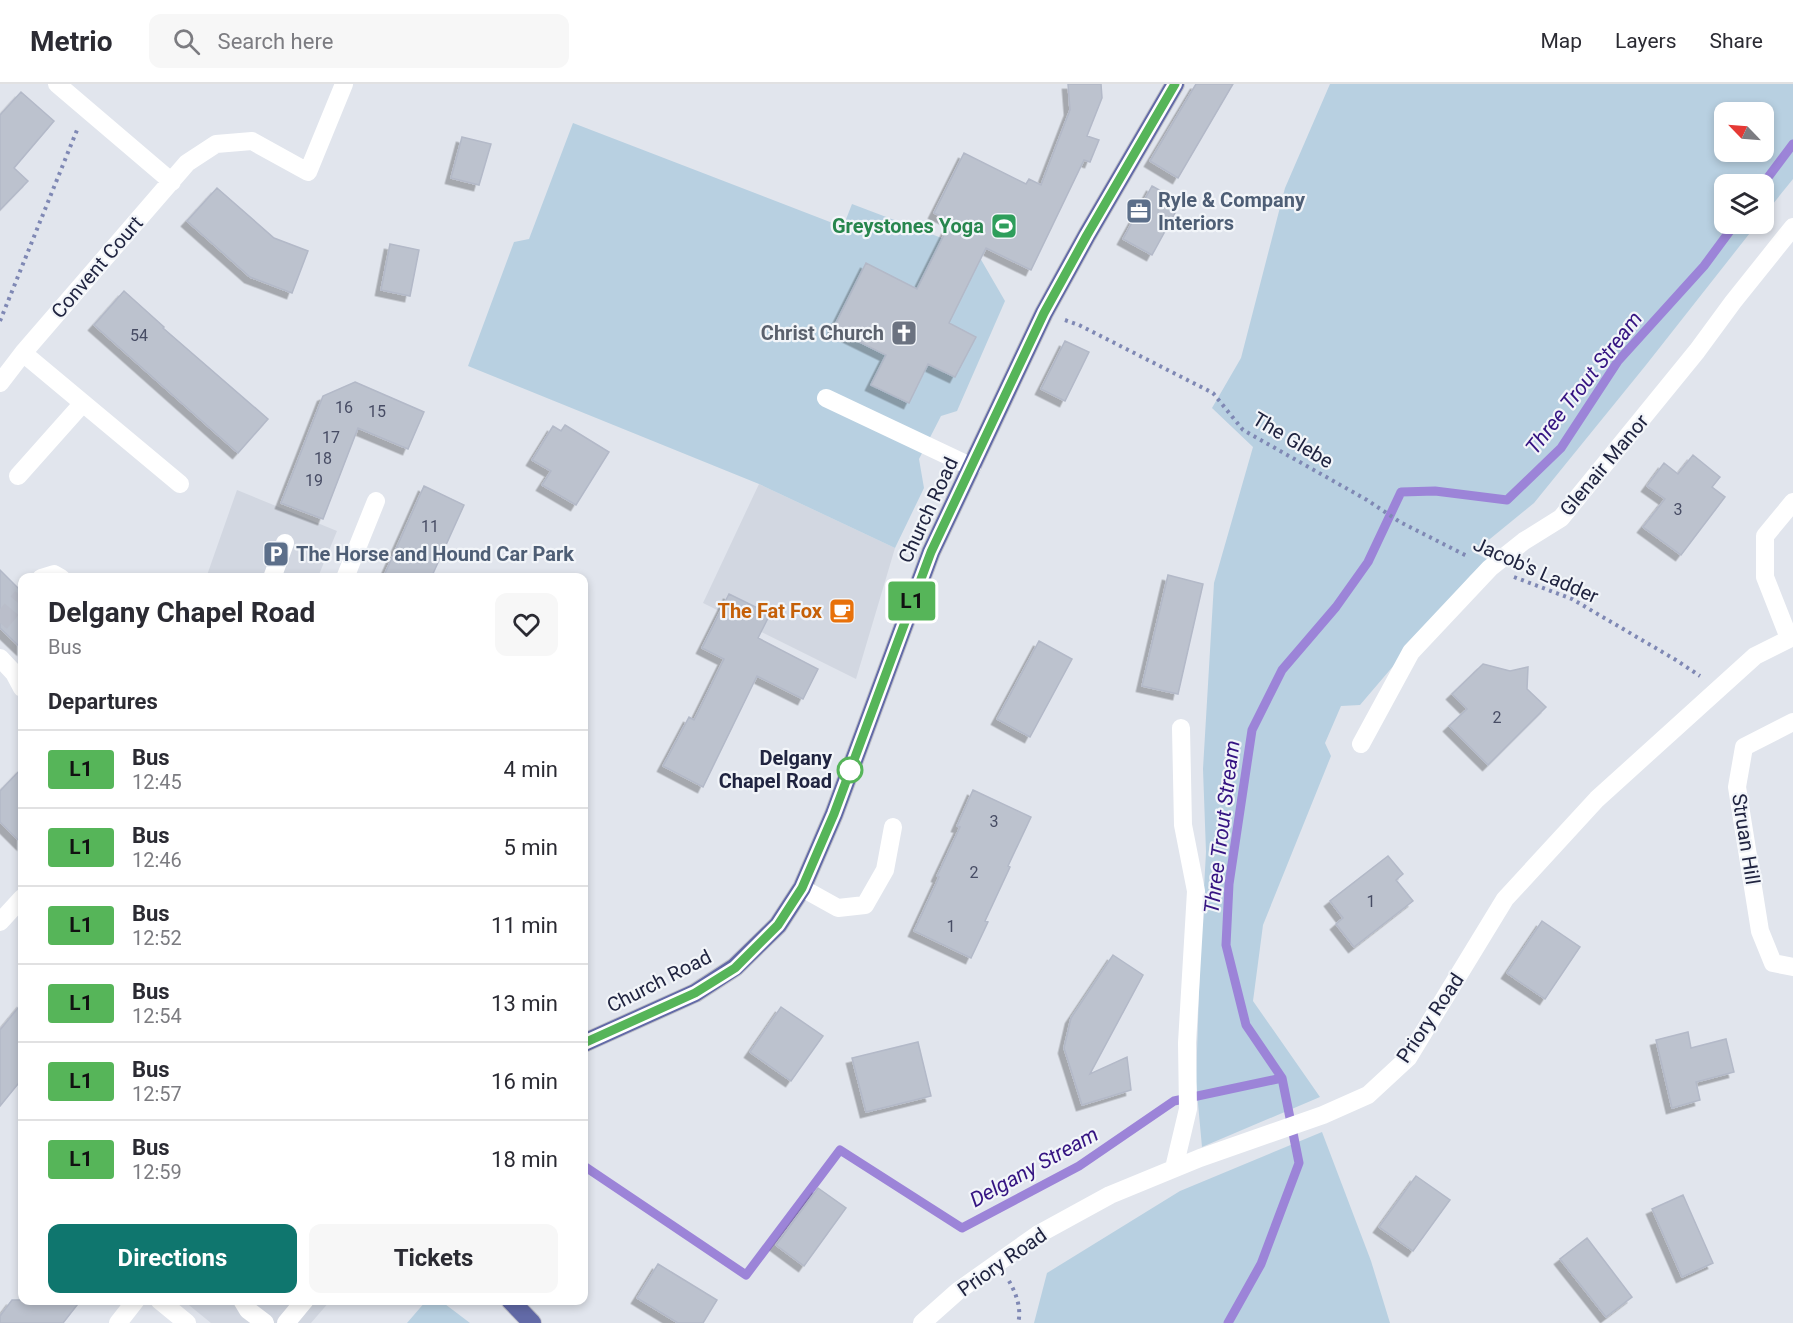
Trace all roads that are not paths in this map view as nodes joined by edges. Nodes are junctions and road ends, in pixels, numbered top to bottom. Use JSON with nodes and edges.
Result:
{"nodes":[{"id":1,"x":57,"y":84,"type":"edge"},
{"id":2,"x":344,"y":84,"type":"edge"},
{"id":3,"x":1175,"y":84,"type":"edge"},
{"id":4,"x":172,"y":182,"type":"junction"},
{"id":5,"x":1793,"y":227,"type":"edge"},
{"id":6,"x":23,"y":353,"type":"junction"},
{"id":7,"x":0,"y":383,"type":"edge"},
{"id":8,"x":826,"y":398,"type":"dead end"},
{"id":9,"x":83,"y":403,"type":"junction"},
{"id":10,"x":972,"y":467,"type":"junction"},
{"id":11,"x":18,"y":476,"type":"dead end"},
{"id":12,"x":180,"y":484,"type":"dead end"},
{"id":13,"x":376,"y":501,"type":"dead end"},
{"id":14,"x":1793,"y":502,"type":"edge"},
{"id":15,"x":285,"y":543,"type":"dead end"},
{"id":16,"x":274,"y":573,"type":"edge"},
{"id":17,"x":347,"y":573,"type":"edge"},
{"id":18,"x":1791,"y":638,"type":"edge"},
{"id":19,"x":0,"y":658,"type":"edge"},
{"id":20,"x":18,"y":680,"type":"edge"},
{"id":21,"x":1793,"y":722,"type":"edge"},
{"id":22,"x":1181,"y":728,"type":"dead end"},
{"id":23,"x":1361,"y":744,"type":"dead end"},
{"id":24,"x":893,"y":827,"type":"dead end"},
{"id":25,"x":802,"y":888,"type":"junction"},
{"id":26,"x":18,"y":902,"type":"edge"},
{"id":27,"x":0,"y":922,"type":"edge"},
{"id":28,"x":1793,"y":968,"type":"edge"},
{"id":29,"x":588,"y":1041,"type":"edge"},
{"id":30,"x":1174,"y":1168,"type":"junction"},
{"id":31,"x":132,"y":1305,"type":"edge"},
{"id":32,"x":165,"y":1305,"type":"edge"},
{"id":33,"x":245,"y":1305,"type":"edge"},
{"id":34,"x":301,"y":1305,"type":"edge"},
{"id":35,"x":515,"y":1305,"type":"edge"},
{"id":36,"x":118,"y":1323,"type":"edge"},
{"id":37,"x":187,"y":1323,"type":"edge"},
{"id":38,"x":265,"y":1323,"type":"edge"},
{"id":39,"x":286,"y":1323,"type":"edge"},
{"id":40,"x":532,"y":1323,"type":"edge"},
{"id":41,"x":922,"y":1323,"type":"edge"}],
"edges":[{"from":1,"to":4,"type":"street"},
{"from":2,"to":4,"type":"street","name":"Convent Court"},
{"from":3,"to":10,"type":"main road","name":"Church Road"},
{"from":4,"to":6,"type":"street","name":"Convent Court"},
{"from":5,"to":23,"type":"street","name":"Glenair Manor"},
{"from":6,"to":7,"type":"street","name":"Convent Court"},
{"from":6,"to":9,"type":"street"},
{"from":8,"to":10,"type":"street"},
{"from":9,"to":11,"type":"street"},
{"from":9,"to":12,"type":"street"},
{"from":10,"to":25,"type":"main road","name":"Church Road"},
{"from":13,"to":17,"type":"street"},
{"from":14,"to":18,"type":"street"},
{"from":15,"to":16,"type":"street"},
{"from":18,"to":30,"type":"street","name":"Priory Road"},
{"from":19,"to":20,"type":"street"},
{"from":21,"to":28,"type":"street","name":"Struan Hill"},
{"from":22,"to":30,"type":"street"},
{"from":24,"to":25,"type":"street"},
{"from":25,"to":29,"type":"main road","name":"Church Road"},
{"from":26,"to":27,"type":"street"},
{"from":30,"to":41,"type":"street","name":"Priory Road"},
{"from":31,"to":36,"type":"street"},
{"from":32,"to":37,"type":"street"},
{"from":33,"to":38,"type":"street"},
{"from":34,"to":39,"type":"street"},
{"from":35,"to":40,"type":"main road"}]}
